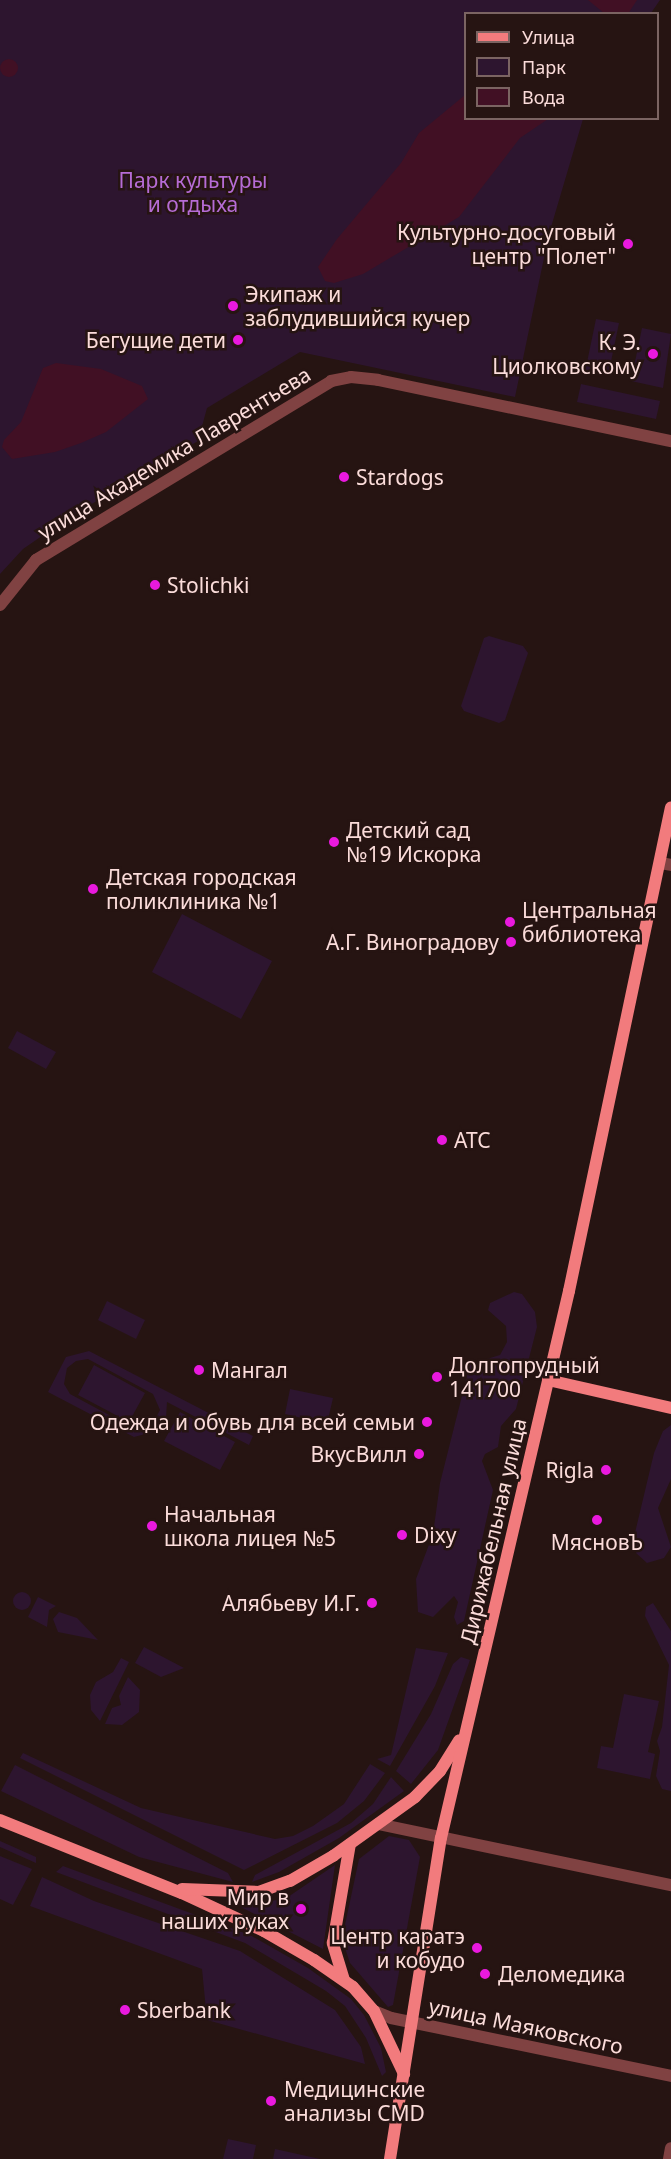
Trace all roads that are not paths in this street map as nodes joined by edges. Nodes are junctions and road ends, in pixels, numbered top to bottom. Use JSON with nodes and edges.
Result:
{"nodes":[{"id":1,"x":671,"y":441,"type":"edge"},
{"id":2,"x":0,"y":605,"type":"edge"},
{"id":3,"x":671,"y":808,"type":"edge"},
{"id":4,"x":665,"y":864,"type":"edge"},
{"id":5,"x":548,"y":1380,"type":"junction"},
{"id":6,"x":671,"y":1408,"type":"edge"},
{"id":7,"x":470,"y":1711,"type":"junction"},
{"id":8,"x":0,"y":1820,"type":"edge"},
{"id":9,"x":378,"y":1824,"type":"junction"},
{"id":10,"x":441,"y":1838,"type":"junction"},
{"id":11,"x":350,"y":1844,"type":"junction"},
{"id":12,"x":671,"y":1885,"type":"edge"},
{"id":13,"x":163,"y":1886,"type":"junction"},
{"id":14,"x":344,"y":1980,"type":"junction"},
{"id":15,"x":374,"y":2011,"type":"junction"},
{"id":16,"x":413,"y":2022,"type":"junction"},
{"id":17,"x":404,"y":2074,"type":"junction"},
{"id":18,"x":671,"y":2076,"type":"edge"},
{"id":19,"x":671,"y":2148,"type":"edge"},
{"id":20,"x":390,"y":2159,"type":"edge"},
{"id":21,"x":669,"y":2159,"type":"edge"}],
"edges":[{"from":1,"to":2,"type":"street","name":"улица Академика Лаврентьева"},
{"from":3,"to":4,"type":"main road","name":"Дирижабельная улица"},
{"from":4,"to":5,"type":"main road","name":"Дирижабельная улица"},
{"from":5,"to":6,"type":"main road"},
{"from":5,"to":7,"type":"main road","name":"Дирижабельная улица"},
{"from":7,"to":9,"type":"main road"},
{"from":7,"to":10,"type":"main road","name":"Дирижабельная улица"},
{"from":8,"to":13,"type":"main road"},
{"from":9,"to":10,"type":"street"},
{"from":9,"to":11,"type":"main road"},
{"from":10,"to":12,"type":"street"},
{"from":10,"to":16,"type":"main road","name":"Дирижабельная улица"},
{"from":11,"to":13,"type":"main road"},
{"from":11,"to":14,"type":"main road"},
{"from":13,"to":14,"type":"main road"},
{"from":14,"to":15,"type":"main road"},
{"from":15,"to":16,"type":"street","name":"улица Маяковского"},
{"from":15,"to":17,"type":"main road"},
{"from":16,"to":17,"type":"main road","name":"Дирижабельная улица"},
{"from":16,"to":18,"type":"street","name":"улица Маяковского"},
{"from":17,"to":20,"type":"main road","name":"Дирижабельная улица"},
{"from":19,"to":21,"type":"street"}]}
